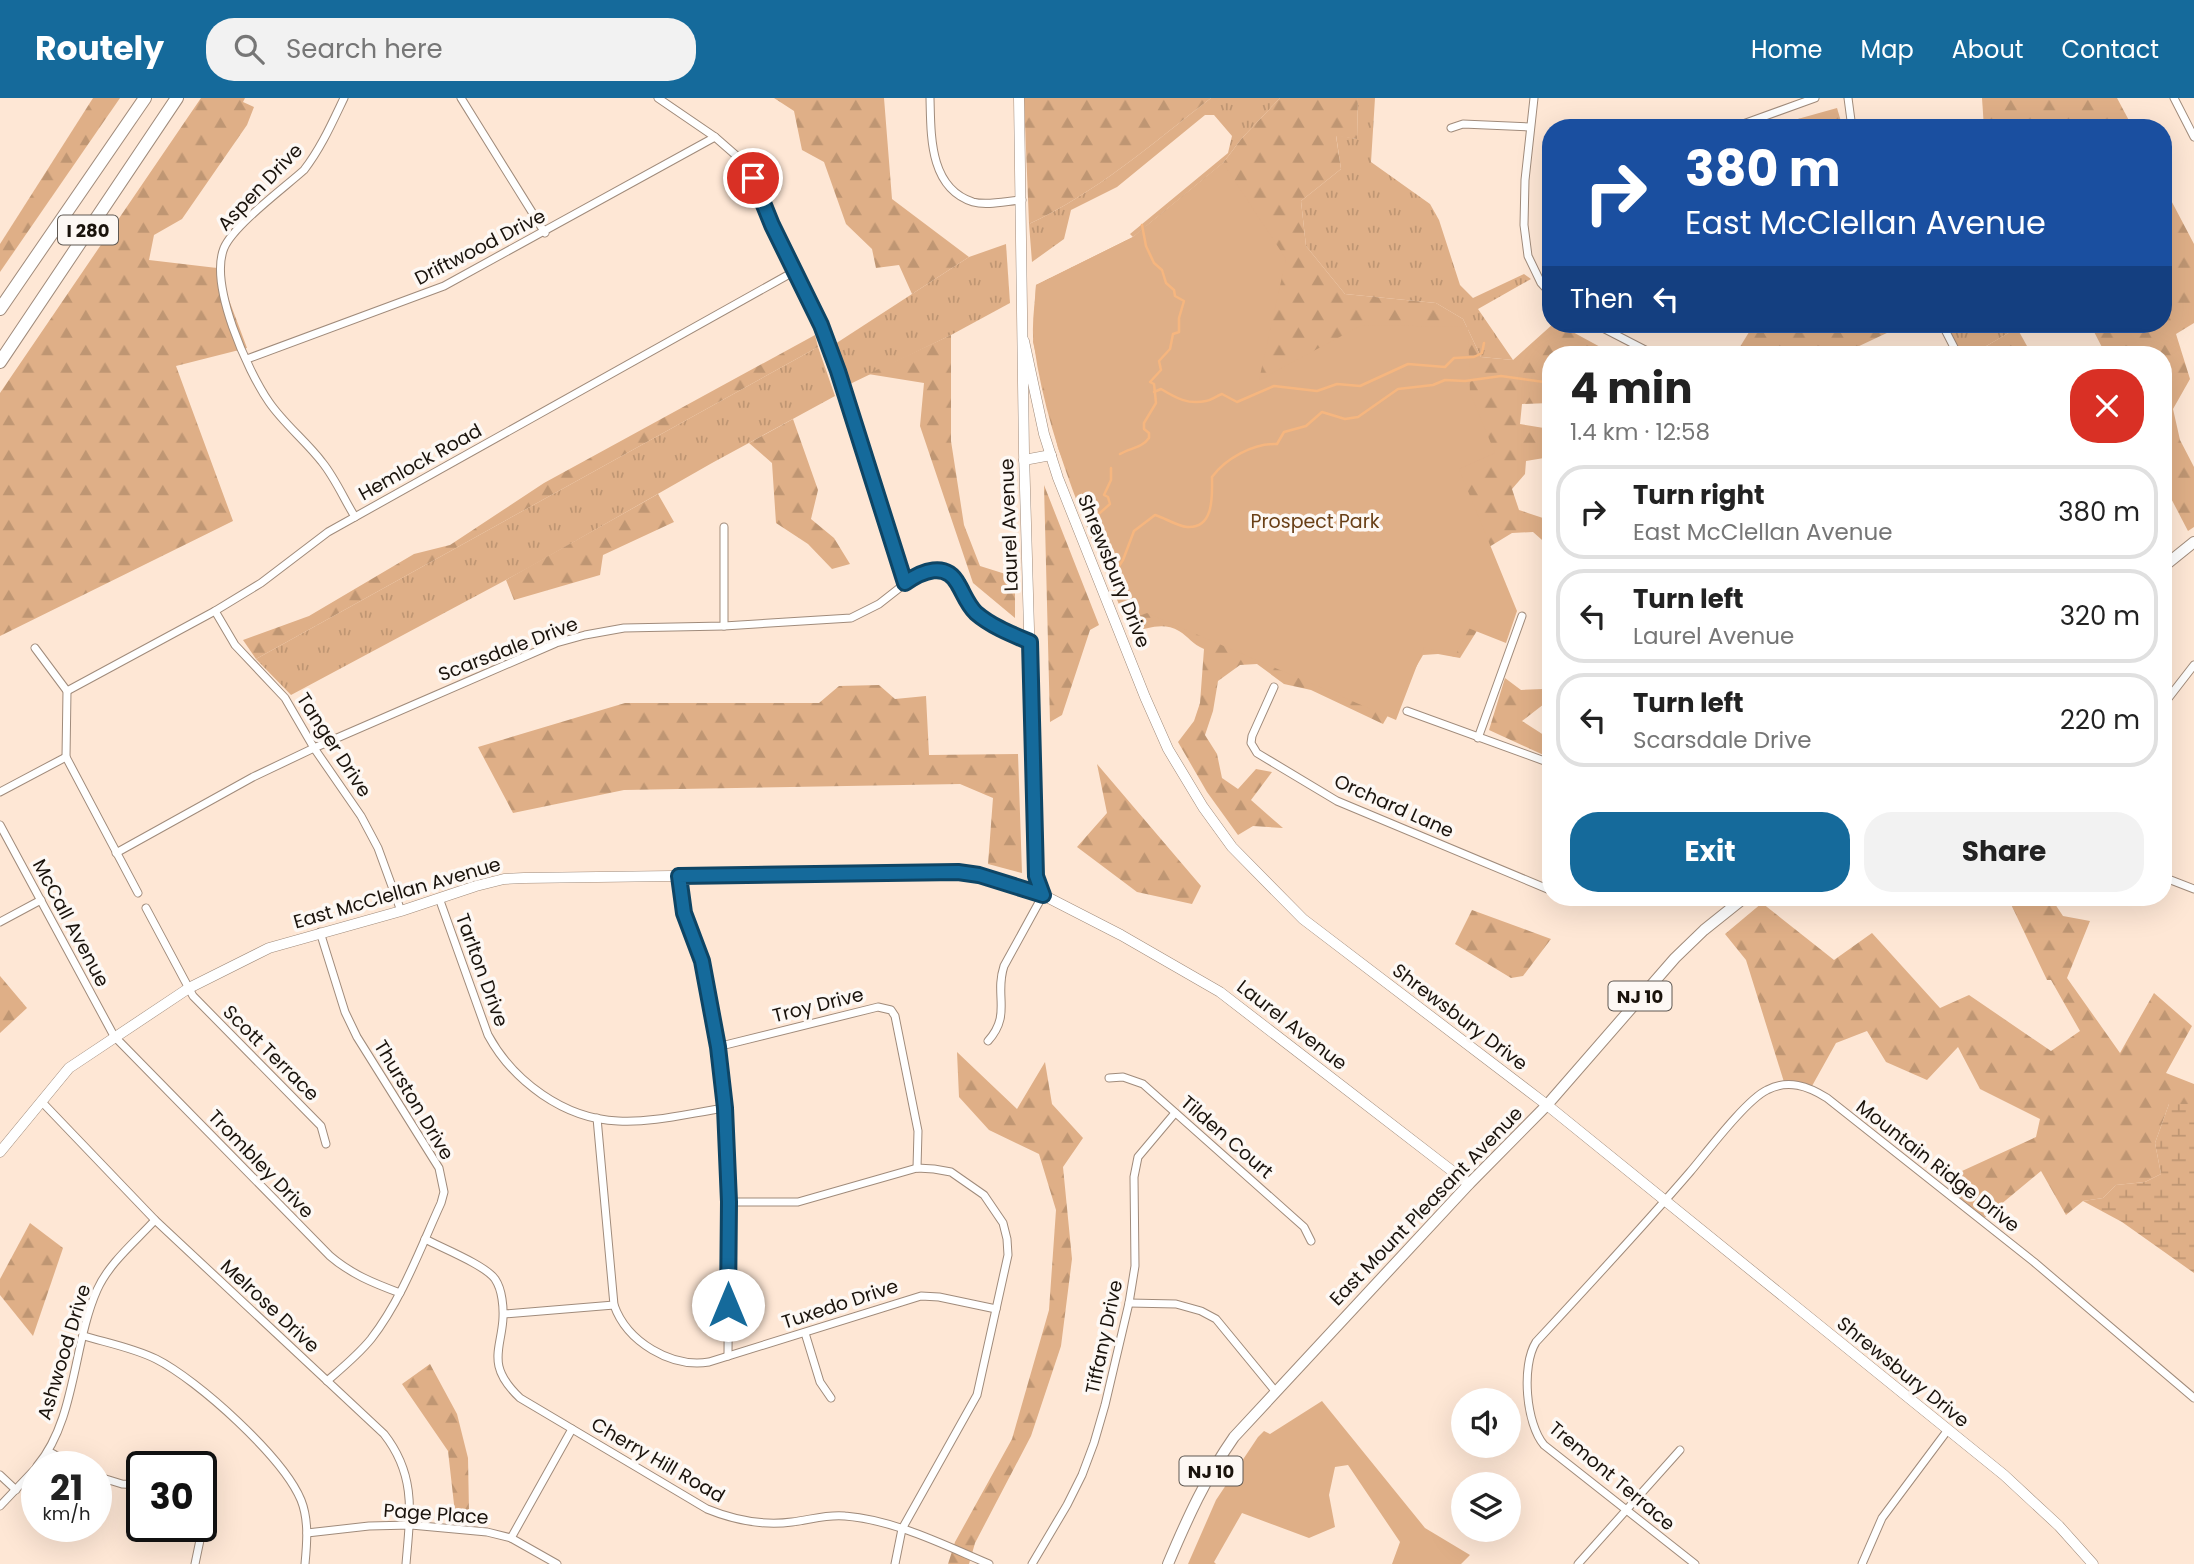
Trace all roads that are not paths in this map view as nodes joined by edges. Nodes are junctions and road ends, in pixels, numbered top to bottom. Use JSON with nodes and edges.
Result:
{"nodes":[{"id":1,"x":145,"y":98,"type":"edge"},
{"id":2,"x":177,"y":98,"type":"edge"},
{"id":3,"x":344,"y":98,"type":"edge"},
{"id":4,"x":461,"y":98,"type":"edge"},
{"id":5,"x":658,"y":98,"type":"edge"},
{"id":6,"x":930,"y":98,"type":"edge"},
{"id":7,"x":1019,"y":98,"type":"edge"},
{"id":8,"x":1534,"y":98,"type":"edge"},
{"id":9,"x":1815,"y":98,"type":"edge"},
{"id":10,"x":1841,"y":98,"type":"edge"},
{"id":11,"x":1849,"y":98,"type":"edge"},
{"id":12,"x":2174,"y":98,"type":"edge"},
{"id":13,"x":1757,"y":119,"type":"edge"},
{"id":14,"x":1851,"y":119,"type":"edge"},
{"id":15,"x":1530,"y":127,"type":"junction"},
{"id":16,"x":1451,"y":128,"type":"dead end"},
{"id":17,"x":715,"y":137,"type":"junction"},
{"id":18,"x":2194,"y":137,"type":"edge"},
{"id":19,"x":1022,"y":200,"type":"junction"},
{"id":20,"x":545,"y":233,"type":"junction"},
{"id":21,"x":795,"y":271,"type":"junction"},
{"id":22,"x":1542,"y":284,"type":"edge"},
{"id":23,"x":0,"y":309,"type":"edge"},
{"id":24,"x":1612,"y":333,"type":"edge"},
{"id":25,"x":1024,"y":341,"type":"junction"},
{"id":26,"x":1638,"y":346,"type":"edge"},
{"id":27,"x":247,"y":359,"type":"junction"},
{"id":28,"x":0,"y":362,"type":"edge"},
{"id":29,"x":1051,"y":455,"type":"junction"},
{"id":30,"x":1024,"y":460,"type":"junction"},
{"id":31,"x":355,"y":517,"type":"junction"},
{"id":32,"x":724,"y":527,"type":"dead end"},
{"id":33,"x":2194,"y":542,"type":"edge"},
{"id":34,"x":2172,"y":560,"type":"edge"},
{"id":35,"x":905,"y":583,"type":"junction"},
{"id":36,"x":215,"y":611,"type":"junction"},
{"id":37,"x":1522,"y":616,"type":"dead end"},
{"id":38,"x":724,"y":626,"type":"junction"},
{"id":39,"x":1030,"y":642,"type":"junction"},
{"id":40,"x":35,"y":648,"type":"dead end"},
{"id":41,"x":2194,"y":665,"type":"edge"},
{"id":42,"x":1274,"y":687,"type":"dead end"},
{"id":43,"x":67,"y":691,"type":"junction"},
{"id":44,"x":2172,"y":693,"type":"edge"},
{"id":45,"x":1407,"y":711,"type":"dead end"},
{"id":46,"x":1478,"y":738,"type":"junction"},
{"id":47,"x":314,"y":748,"type":"junction"},
{"id":48,"x":66,"y":757,"type":"junction"},
{"id":49,"x":1542,"y":760,"type":"edge"},
{"id":50,"x":0,"y":792,"type":"edge"},
{"id":51,"x":0,"y":825,"type":"edge"},
{"id":52,"x":116,"y":853,"type":"junction"},
{"id":53,"x":679,"y":876,"type":"junction"},
{"id":54,"x":2172,"y":880,"type":"edge"},
{"id":55,"x":1542,"y":887,"type":"edge"},
{"id":56,"x":2194,"y":889,"type":"edge"},
{"id":57,"x":138,"y":893,"type":"dead end"},
{"id":58,"x":1043,"y":895,"type":"junction"},
{"id":59,"x":439,"y":898,"type":"junction"},
{"id":60,"x":41,"y":900,"type":"junction"},
{"id":61,"x":1734,"y":906,"type":"edge"},
{"id":62,"x":146,"y":908,"type":"dead end"},
{"id":63,"x":401,"y":911,"type":"junction"},
{"id":64,"x":0,"y":922,"type":"edge"},
{"id":65,"x":320,"y":932,"type":"junction"},
{"id":66,"x":189,"y":988,"type":"junction"},
{"id":67,"x":114,"y":1036,"type":"junction"},
{"id":68,"x":988,"y":1041,"type":"dead end"},
{"id":69,"x":718,"y":1047,"type":"junction"},
{"id":70,"x":1109,"y":1078,"type":"dead end"},
{"id":71,"x":41,"y":1101,"type":"junction"},
{"id":72,"x":1547,"y":1105,"type":"junction"},
{"id":73,"x":725,"y":1108,"type":"junction"},
{"id":74,"x":1175,"y":1113,"type":"junction"},
{"id":75,"x":597,"y":1118,"type":"junction"},
{"id":76,"x":326,"y":1144,"type":"dead end"},
{"id":77,"x":0,"y":1153,"type":"edge"},
{"id":78,"x":916,"y":1168,"type":"junction"},
{"id":79,"x":1469,"y":1184,"type":"junction"},
{"id":80,"x":1664,"y":1201,"type":"junction"},
{"id":81,"x":729,"y":1202,"type":"junction"},
{"id":82,"x":155,"y":1220,"type":"junction"},
{"id":83,"x":425,"y":1239,"type":"junction"},
{"id":84,"x":1311,"y":1241,"type":"dead end"},
{"id":85,"x":400,"y":1293,"type":"junction"},
{"id":86,"x":1129,"y":1303,"type":"junction"},
{"id":87,"x":614,"y":1305,"type":"junction"},
{"id":88,"x":996,"y":1310,"type":"junction"},
{"id":89,"x":504,"y":1314,"type":"junction"},
{"id":90,"x":805,"y":1333,"type":"junction"},
{"id":91,"x":84,"y":1336,"type":"junction"},
{"id":92,"x":728,"y":1356,"type":"junction"},
{"id":93,"x":327,"y":1381,"type":"junction"},
{"id":94,"x":1276,"y":1391,"type":"junction"},
{"id":95,"x":831,"y":1398,"type":"dead end"},
{"id":96,"x":2194,"y":1398,"type":"edge"},
{"id":97,"x":572,"y":1429,"type":"junction"},
{"id":98,"x":1947,"y":1431,"type":"junction"},
{"id":99,"x":1680,"y":1450,"type":"dead end"},
{"id":100,"x":48,"y":1451,"type":"edge"},
{"id":101,"x":0,"y":1475,"type":"edge"},
{"id":102,"x":21,"y":1485,"type":"edge"},
{"id":103,"x":16,"y":1490,"type":"junction"},
{"id":104,"x":0,"y":1506,"type":"edge"},
{"id":105,"x":1627,"y":1511,"type":"junction"},
{"id":106,"x":411,"y":1525,"type":"junction"},
{"id":107,"x":902,"y":1530,"type":"junction"},
{"id":108,"x":307,"y":1533,"type":"junction"},
{"id":109,"x":511,"y":1538,"type":"junction"},
{"id":110,"x":200,"y":1542,"type":"edge"},
{"id":111,"x":195,"y":1564,"type":"edge"},
{"id":112,"x":305,"y":1564,"type":"edge"},
{"id":113,"x":406,"y":1564,"type":"edge"},
{"id":114,"x":557,"y":1564,"type":"edge"},
{"id":115,"x":895,"y":1564,"type":"edge"},
{"id":116,"x":989,"y":1564,"type":"edge"},
{"id":117,"x":1032,"y":1564,"type":"edge"},
{"id":118,"x":1168,"y":1564,"type":"edge"},
{"id":119,"x":1578,"y":1564,"type":"edge"},
{"id":120,"x":1695,"y":1564,"type":"edge"},
{"id":121,"x":1862,"y":1564,"type":"edge"},
{"id":122,"x":2093,"y":1564,"type":"edge"}],
"edges":[{"from":1,"to":23,"type":"highway","number":"I 280"},
{"from":2,"to":28,"type":"highway","number":"I 280"},
{"from":3,"to":27,"type":"street","name":"Aspen Drive"},
{"from":4,"to":20,"type":"street"},
{"from":5,"to":17,"type":"street"},
{"from":6,"to":19,"type":"street"},
{"from":7,"to":19,"type":"street","name":"Laurel Avenue"},
{"from":8,"to":15,"type":"street"},
{"from":9,"to":13,"type":"street"},
{"from":10,"to":11,"type":"street"},
{"from":11,"to":14,"type":"street"},
{"from":12,"to":18,"type":"street"},
{"from":15,"to":16,"type":"street"},
{"from":15,"to":22,"type":"street"},
{"from":17,"to":20,"type":"street","name":"Driftwood Drive"},
{"from":17,"to":21,"type":"street"},
{"from":19,"to":25,"type":"street","name":"Laurel Avenue"},
{"from":20,"to":27,"type":"street","name":"Driftwood Drive"},
{"from":21,"to":31,"type":"street","name":"Hemlock Road"},
{"from":21,"to":35,"type":"street"},
{"from":24,"to":26,"type":"street"},
{"from":25,"to":29,"type":"street","name":"Shrewsbury Drive"},
{"from":25,"to":30,"type":"street","name":"Laurel Avenue"},
{"from":27,"to":31,"type":"street","name":"Aspen Drive"},
{"from":29,"to":30,"type":"street"},
{"from":29,"to":72,"type":"street","name":"Shrewsbury Drive"},
{"from":30,"to":39,"type":"street","name":"Laurel Avenue"},
{"from":31,"to":36,"type":"street","name":"Hemlock Road"},
{"from":32,"to":38,"type":"street"},
{"from":33,"to":34,"type":"main road"},
{"from":35,"to":38,"type":"street","name":"Scarsdale Drive"},
{"from":35,"to":39,"type":"street","name":"Scarsdale Drive"},
{"from":36,"to":43,"type":"street","name":"Hemlock Road"},
{"from":36,"to":47,"type":"street","name":"Tanger Drive"},
{"from":37,"to":46,"type":"street"},
{"from":38,"to":47,"type":"street","name":"Scarsdale Drive"},
{"from":39,"to":58,"type":"street","name":"Laurel Avenue"},
{"from":40,"to":43,"type":"street"},
{"from":41,"to":44,"type":"street"},
{"from":42,"to":55,"type":"street","name":"Orchard Lane"},
{"from":43,"to":48,"type":"street"},
{"from":45,"to":46,"type":"street"},
{"from":46,"to":49,"type":"street"},
{"from":47,"to":52,"type":"street","name":"Scarsdale Drive"},
{"from":47,"to":63,"type":"street","name":"Tanger Drive"},
{"from":48,"to":50,"type":"street"},
{"from":48,"to":52,"type":"street"},
{"from":51,"to":60,"type":"street","name":"McCall Avenue"},
{"from":52,"to":57,"type":"street"},
{"from":53,"to":58,"type":"street","name":"East McClellan Avenue"},
{"from":53,"to":59,"type":"street","name":"East McClellan Avenue"},
{"from":53,"to":69,"type":"street"},
{"from":54,"to":56,"type":"street"},
{"from":58,"to":68,"type":"street"},
{"from":58,"to":79,"type":"street","name":"Laurel Avenue"},
{"from":59,"to":63,"type":"street","name":"East McClellan Avenue"},
{"from":59,"to":75,"type":"street","name":"Tarlton Drive"},
{"from":60,"to":64,"type":"street"},
{"from":60,"to":67,"type":"street","name":"McCall Avenue"},
{"from":61,"to":72,"type":"main road","name":"East Mount Pleasant Avenue","number":"NJ 10"},
{"from":62,"to":66,"type":"street","name":"Scott Terrace"},
{"from":63,"to":65,"type":"street","name":"East McClellan Avenue"},
{"from":65,"to":66,"type":"street","name":"East McClellan Avenue"},
{"from":65,"to":83,"type":"street","name":"Thurston Drive"},
{"from":66,"to":67,"type":"street","name":"East McClellan Avenue"},
{"from":66,"to":76,"type":"street","name":"Scott Terrace"},
{"from":67,"to":71,"type":"street","name":"East McClellan Avenue"},
{"from":67,"to":85,"type":"street","name":"Trombley Drive"},
{"from":69,"to":73,"type":"street"},
{"from":69,"to":78,"type":"street","name":"Troy Drive"},
{"from":70,"to":74,"type":"street","name":"Tilden Court"},
{"from":71,"to":77,"type":"street","name":"East McClellan Avenue"},
{"from":71,"to":82,"type":"street","name":"Melrose Drive"},
{"from":72,"to":79,"type":"main road","name":"East Mount Pleasant Avenue","number":"NJ 10"},
{"from":72,"to":80,"type":"street","name":"Shrewsbury Drive"},
{"from":73,"to":75,"type":"street","name":"Tarlton Drive"},
{"from":73,"to":81,"type":"street"},
{"from":74,"to":84,"type":"street","name":"Tilden Court"},
{"from":74,"to":86,"type":"street","name":"Tiffany Drive"},
{"from":75,"to":87,"type":"street","name":"Tuxedo Drive"},
{"from":78,"to":81,"type":"street"},
{"from":78,"to":88,"type":"street"},
{"from":79,"to":94,"type":"main road","name":"East Mount Pleasant Avenue","number":"NJ 10"},
{"from":80,"to":96,"type":"street","name":"Mountain Ridge Drive"},
{"from":80,"to":98,"type":"street","name":"Shrewsbury Drive"},
{"from":80,"to":105,"type":"street","name":"Tremont Terrace"},
{"from":81,"to":92,"type":"street"},
{"from":82,"to":91,"type":"street","name":"Ashwood Drive"},
{"from":82,"to":93,"type":"street","name":"Melrose Drive"},
{"from":83,"to":85,"type":"street","name":"Thurston Drive"},
{"from":83,"to":89,"type":"street","name":"Cherry Hill Road"},
{"from":85,"to":93,"type":"street","name":"Thurston Drive"},
{"from":86,"to":94,"type":"street"},
{"from":86,"to":117,"type":"street","name":"Tiffany Drive"},
{"from":87,"to":89,"type":"street"},
{"from":87,"to":92,"type":"street","name":"Tuxedo Drive"},
{"from":88,"to":90,"type":"street","name":"Tuxedo Drive"},
{"from":88,"to":107,"type":"street"},
{"from":89,"to":97,"type":"street","name":"Cherry Hill Road"},
{"from":90,"to":92,"type":"street","name":"Tuxedo Drive"},
{"from":90,"to":95,"type":"street"},
{"from":91,"to":100,"type":"street","name":"Ashwood Drive"},
{"from":91,"to":108,"type":"street"},
{"from":93,"to":106,"type":"street","name":"Melrose Drive"},
{"from":94,"to":118,"type":"main road","name":"East Mount Pleasant Avenue","number":"NJ 10"},
{"from":97,"to":107,"type":"street","name":"Cherry Hill Road"},
{"from":97,"to":109,"type":"street"},
{"from":98,"to":121,"type":"street"},
{"from":98,"to":122,"type":"street","name":"Shrewsbury Drive"},
{"from":99,"to":105,"type":"street"},
{"from":101,"to":103,"type":"street"},
{"from":102,"to":103,"type":"street","name":"Ashwood Drive"},
{"from":103,"to":104,"type":"street","name":"Ashwood Drive"},
{"from":105,"to":119,"type":"street"},
{"from":105,"to":120,"type":"street","name":"Tremont Terrace"},
{"from":106,"to":108,"type":"street","name":"Page Place"},
{"from":106,"to":109,"type":"street","name":"Page Place"},
{"from":106,"to":113,"type":"street","name":"Melrose Drive"},
{"from":107,"to":115,"type":"street"},
{"from":107,"to":116,"type":"street","name":"Cherry Hill Road"},
{"from":108,"to":112,"type":"street"},
{"from":109,"to":114,"type":"street","name":"Page Place"},
{"from":110,"to":111,"type":"street"}]}
